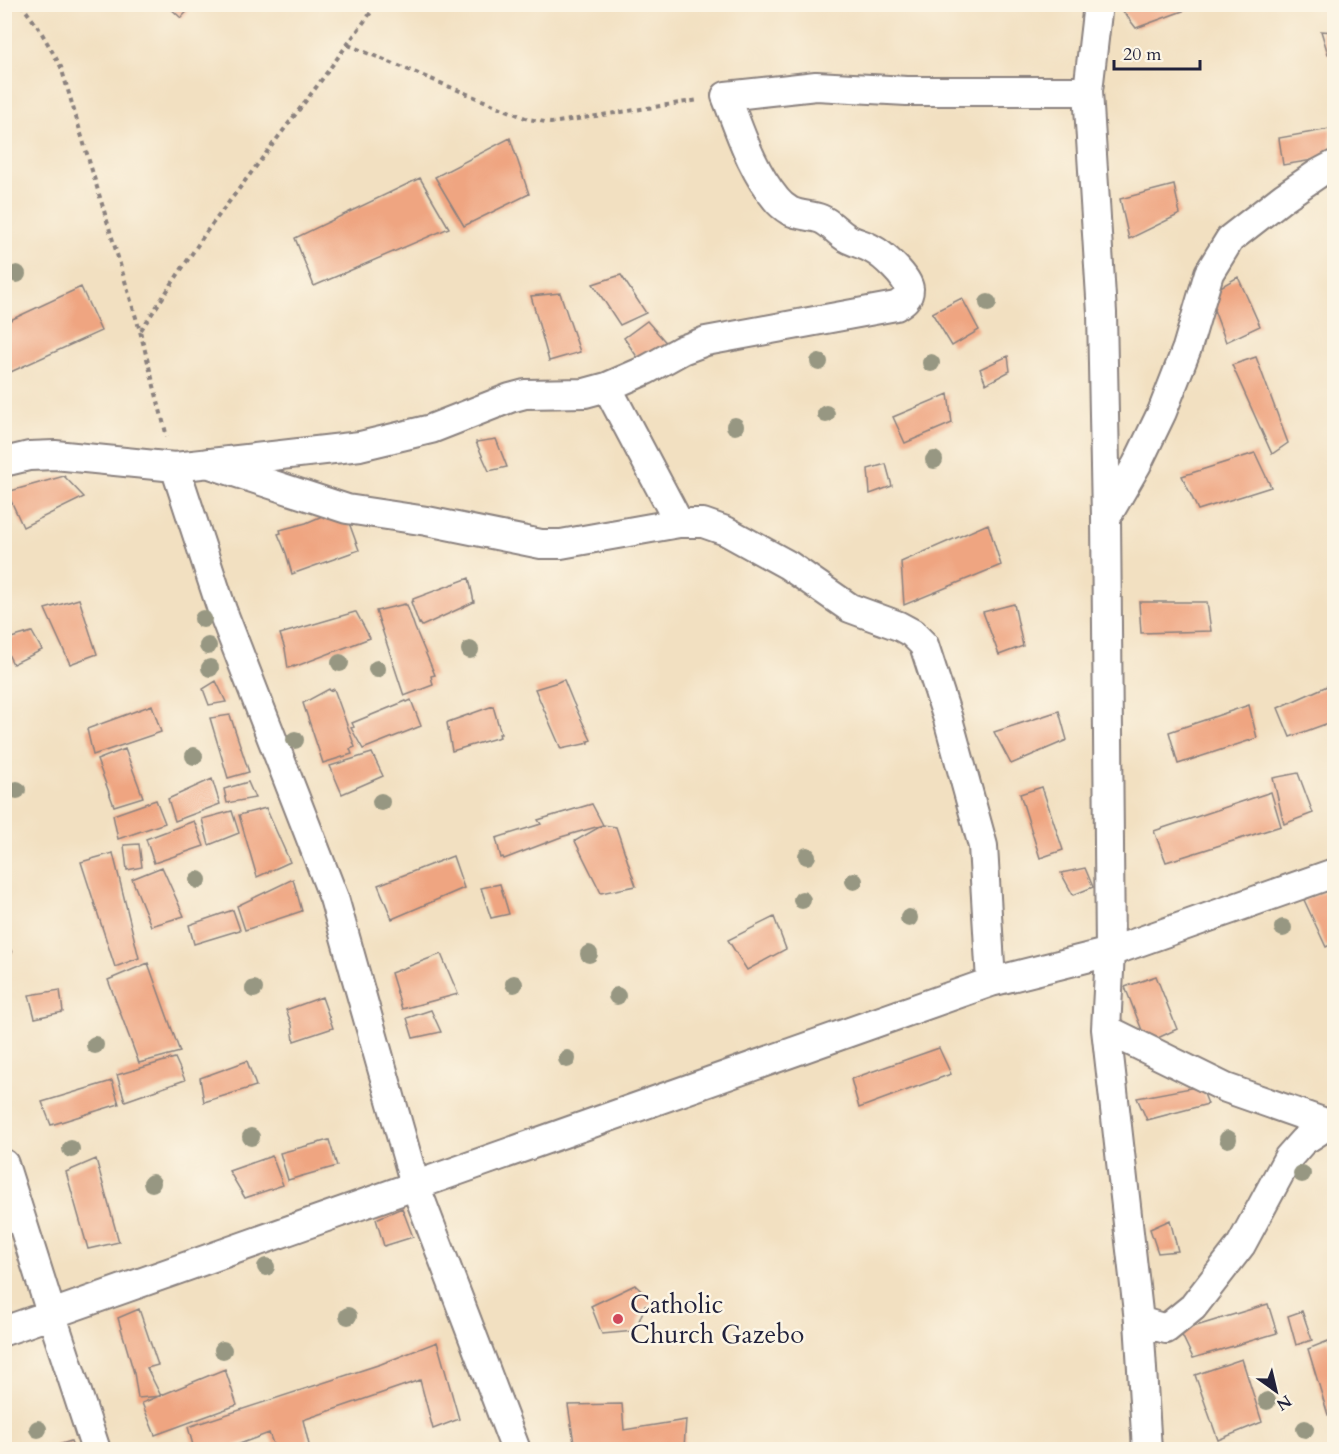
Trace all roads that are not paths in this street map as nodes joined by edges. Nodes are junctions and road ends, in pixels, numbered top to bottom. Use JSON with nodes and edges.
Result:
{"nodes":[{"id":1,"x":1098,"y":4,"type":"edge"},
{"id":2,"x":1088,"y":91,"type":"junction"},
{"id":3,"x":1335,"y":165,"type":"edge"},
{"id":4,"x":607,"y":387,"type":"junction"},
{"id":5,"x":4,"y":462,"type":"edge"},
{"id":6,"x":207,"y":463,"type":"junction"},
{"id":7,"x":175,"y":467,"type":"junction"},
{"id":8,"x":1106,"y":517,"type":"junction"},
{"id":9,"x":679,"y":523,"type":"junction"},
{"id":10,"x":1335,"y":873,"type":"edge"},
{"id":11,"x":1110,"y":952,"type":"junction"},
{"id":12,"x":991,"y":982,"type":"junction"},
{"id":13,"x":1106,"y":1029,"type":"junction"},
{"id":14,"x":1332,"y":1124,"type":"edge"},
{"id":15,"x":4,"y":1164,"type":"edge"},
{"id":16,"x":415,"y":1185,"type":"junction"},
{"id":17,"x":51,"y":1313,"type":"junction"},
{"id":18,"x":1139,"y":1321,"type":"junction"},
{"id":19,"x":4,"y":1331,"type":"edge"},
{"id":20,"x":96,"y":1449,"type":"edge"},
{"id":21,"x":516,"y":1449,"type":"edge"},
{"id":22,"x":1147,"y":1449,"type":"edge"}],
"edges":[{"from":1,"to":2,"type":"street"},
{"from":2,"to":4,"type":"street"},
{"from":2,"to":8,"type":"street"},
{"from":3,"to":8,"type":"street"},
{"from":4,"to":6,"type":"street"},
{"from":4,"to":9,"type":"street"},
{"from":5,"to":7,"type":"street"},
{"from":6,"to":7,"type":"street"},
{"from":6,"to":9,"type":"street"},
{"from":7,"to":16,"type":"street"},
{"from":8,"to":11,"type":"street"},
{"from":9,"to":12,"type":"street"},
{"from":10,"to":11,"type":"street"},
{"from":11,"to":12,"type":"street"},
{"from":11,"to":13,"type":"street"},
{"from":12,"to":16,"type":"street"},
{"from":13,"to":14,"type":"street"},
{"from":13,"to":18,"type":"street"},
{"from":14,"to":18,"type":"street"},
{"from":15,"to":17,"type":"street"},
{"from":16,"to":17,"type":"street"},
{"from":16,"to":21,"type":"street"},
{"from":17,"to":19,"type":"street"},
{"from":17,"to":20,"type":"street"},
{"from":18,"to":22,"type":"street"}]}
